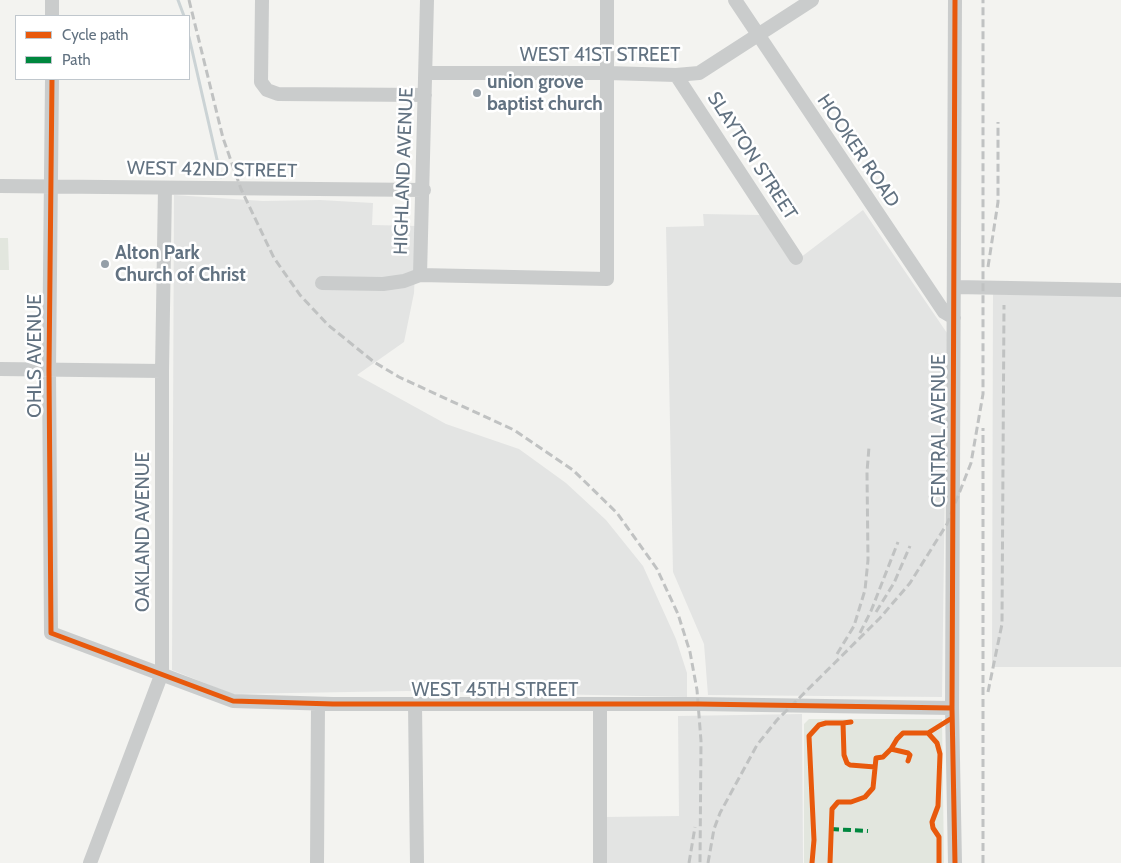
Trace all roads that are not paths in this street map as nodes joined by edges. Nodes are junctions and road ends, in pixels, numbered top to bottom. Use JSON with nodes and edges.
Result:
{"nodes":[{"id":1,"x":52,"y":0,"type":"edge"},
{"id":2,"x":262,"y":0,"type":"edge"},
{"id":3,"x":427,"y":0,"type":"edge"},
{"id":4,"x":607,"y":0,"type":"edge"},
{"id":5,"x":735,"y":0,"type":"edge"},
{"id":6,"x":812,"y":0,"type":"edge"},
{"id":7,"x":953,"y":0,"type":"edge"},
{"id":8,"x":52,"y":15,"type":"edge"},
{"id":9,"x":758,"y":36,"type":"junction"},
{"id":10,"x":426,"y":73,"type":"junction"},
{"id":11,"x":608,"y":73,"type":"junction"},
{"id":12,"x":676,"y":75,"type":"junction"},
{"id":13,"x":52,"y":80,"type":"edge"},
{"id":14,"x":425,"y":95,"type":"junction"},
{"id":15,"x":0,"y":186,"type":"edge"},
{"id":16,"x":51,"y":186,"type":"junction"},
{"id":17,"x":165,"y":188,"type":"junction"},
{"id":18,"x":424,"y":190,"type":"junction"},
{"id":19,"x":796,"y":258,"type":"dead end"},
{"id":20,"x":420,"y":275,"type":"junction"},
{"id":21,"x":322,"y":283,"type":"dead end"},
{"id":22,"x":955,"y":287,"type":"junction"},
{"id":23,"x":1121,"y":290,"type":"edge"},
{"id":24,"x":954,"y":318,"type":"junction"},
{"id":25,"x":0,"y":369,"type":"edge"},
{"id":26,"x":49,"y":369,"type":"junction"},
{"id":27,"x":162,"y":370,"type":"junction"},
{"id":28,"x":51,"y":633,"type":"joint"},
{"id":29,"x":162,"y":673,"type":"junction"},
{"id":30,"x":318,"y":704,"type":"junction"},
{"id":31,"x":416,"y":704,"type":"junction"},
{"id":32,"x":600,"y":705,"type":"junction"},
{"id":33,"x":952,"y":708,"type":"junction"},
{"id":34,"x":90,"y":863,"type":"edge"},
{"id":35,"x":318,"y":863,"type":"edge"},
{"id":36,"x":417,"y":863,"type":"edge"},
{"id":37,"x":600,"y":863,"type":"edge"},
{"id":38,"x":955,"y":863,"type":"edge"}],
"edges":[{"from":1,"to":8,"type":"street"},
{"from":2,"to":14,"type":"street"},
{"from":3,"to":10,"type":"street","name":"HIGHLAND AVENUE"},
{"from":4,"to":11,"type":"street"},
{"from":5,"to":9,"type":"street","name":"HOOKER ROAD"},
{"from":6,"to":9,"type":"street","name":"WEST 41ST STREET"},
{"from":7,"to":22,"type":"street","name":"CENTRAL AVENUE"},
{"from":9,"to":12,"type":"street","name":"WEST 41ST STREET"},
{"from":9,"to":24,"type":"street","name":"HOOKER ROAD"},
{"from":10,"to":11,"type":"street","name":"WEST 41ST STREET"},
{"from":10,"to":14,"type":"street","name":"HIGHLAND AVENUE"},
{"from":11,"to":12,"type":"street","name":"WEST 41ST STREET"},
{"from":11,"to":20,"type":"street"},
{"from":12,"to":19,"type":"street","name":"SLAYTON STREET"},
{"from":13,"to":16,"type":"street","name":"OHLS AVENUE"},
{"from":14,"to":18,"type":"street","name":"HIGHLAND AVENUE"},
{"from":15,"to":16,"type":"street","name":"WEST 42ND STREET"},
{"from":16,"to":17,"type":"street","name":"WEST 42ND STREET"},
{"from":16,"to":26,"type":"street","name":"OHLS AVENUE"},
{"from":17,"to":18,"type":"street","name":"WEST 42ND STREET"},
{"from":17,"to":27,"type":"street","name":"OAKLAND AVENUE"},
{"from":18,"to":20,"type":"street","name":"HIGHLAND AVENUE"},
{"from":20,"to":21,"type":"street","name":"HIGHLAND AVENUE"},
{"from":22,"to":23,"type":"street"},
{"from":22,"to":24,"type":"street","name":"CENTRAL AVENUE"},
{"from":24,"to":33,"type":"street","name":"CENTRAL AVENUE"},
{"from":25,"to":26,"type":"street"},
{"from":26,"to":27,"type":"street"},
{"from":26,"to":28,"type":"street","name":"OHLS AVENUE"},
{"from":27,"to":29,"type":"street","name":"OAKLAND AVENUE"},
{"from":28,"to":29,"type":"street","name":"WEST 45TH STREET"},
{"from":29,"to":30,"type":"street","name":"WEST 45TH STREET"},
{"from":29,"to":34,"type":"street","name":"OAKLAND AVENUE"},
{"from":30,"to":31,"type":"street","name":"WEST 45TH STREET"},
{"from":30,"to":35,"type":"street"},
{"from":31,"to":32,"type":"street","name":"WEST 45TH STREET"},
{"from":31,"to":36,"type":"street"},
{"from":32,"to":33,"type":"street","name":"WEST 45TH STREET"},
{"from":32,"to":37,"type":"street"},
{"from":33,"to":38,"type":"street","name":"CENTRAL AVENUE"}]}
